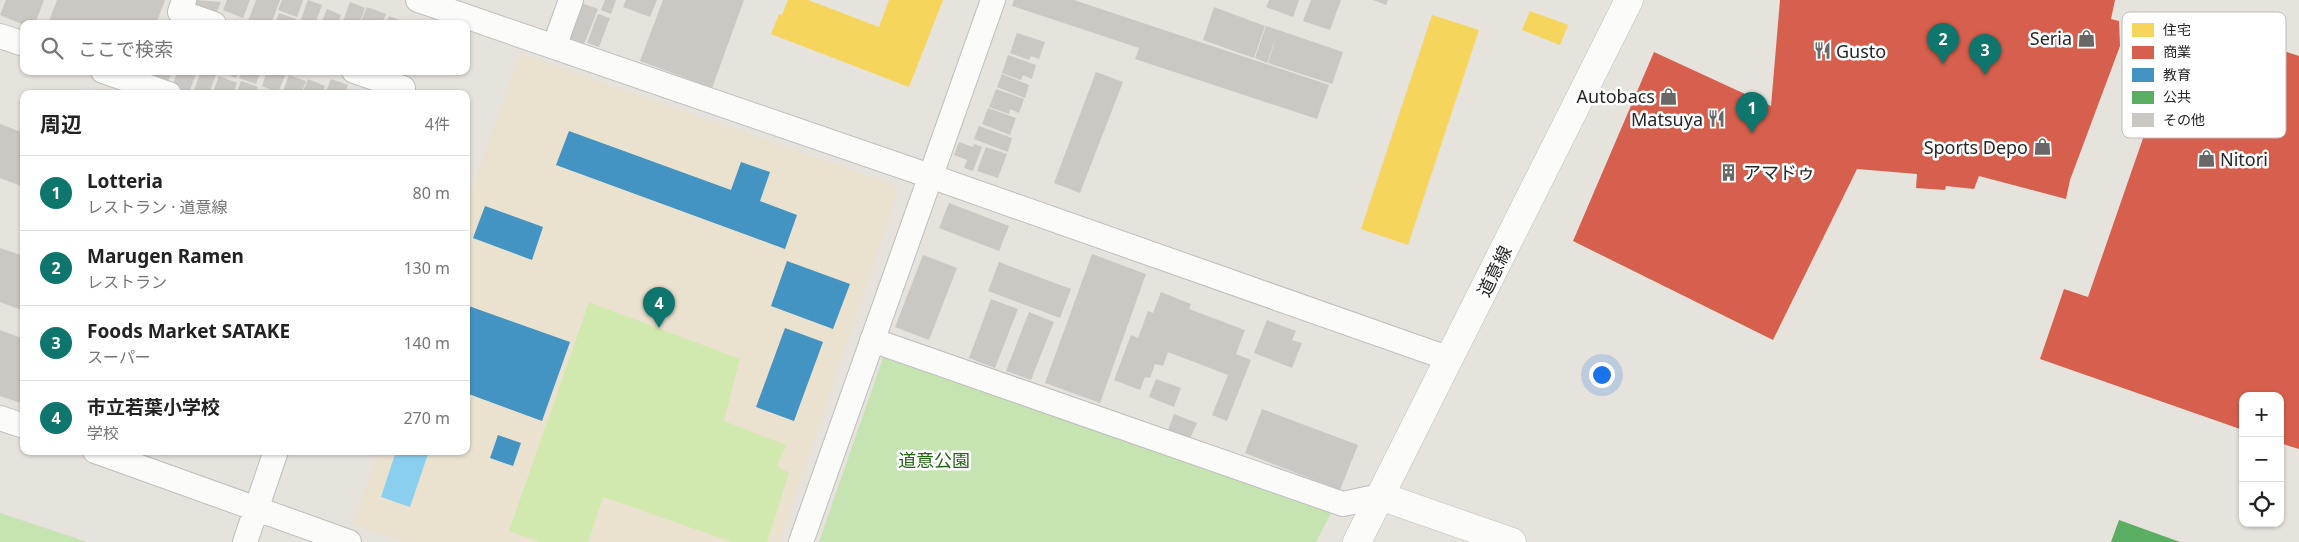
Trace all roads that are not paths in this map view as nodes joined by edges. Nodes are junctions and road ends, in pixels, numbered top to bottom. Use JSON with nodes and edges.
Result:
{"nodes":[{"id":1,"x":184,"y":0,"type":"edge"},
{"id":2,"x":571,"y":0,"type":"edge"},
{"id":3,"x":993,"y":0,"type":"edge"},
{"id":4,"x":1629,"y":0,"type":"edge"},
{"id":5,"x":429,"y":7,"type":"edge"},
{"id":6,"x":203,"y":20,"type":"edge"},
{"id":7,"x":470,"y":20,"type":"edge"},
{"id":8,"x":470,"y":20,"type":"edge"},
{"id":9,"x":0,"y":36,"type":"edge"},
{"id":10,"x":20,"y":43,"type":"edge"},
{"id":11,"x":554,"y":47,"type":"junction"},
{"id":12,"x":114,"y":75,"type":"edge"},
{"id":13,"x":370,"y":75,"type":"edge"},
{"id":14,"x":405,"y":84,"type":"edge"},
{"id":15,"x":158,"y":90,"type":"edge"},
{"id":16,"x":930,"y":176,"type":"junction"},
{"id":17,"x":872,"y":340,"type":"junction"},
{"id":18,"x":1450,"y":359,"type":"junction"},
{"id":19,"x":0,"y":418,"type":"edge"},
{"id":20,"x":20,"y":425,"type":"edge"},
{"id":21,"x":106,"y":455,"type":"edge"},
{"id":22,"x":275,"y":455,"type":"edge"},
{"id":23,"x":1380,"y":496,"type":"junction"},
{"id":24,"x":256,"y":508,"type":"junction"},
{"id":25,"x":244,"y":542,"type":"edge"},
{"id":26,"x":349,"y":542,"type":"edge"},
{"id":27,"x":801,"y":542,"type":"edge"},
{"id":28,"x":1357,"y":542,"type":"edge"},
{"id":29,"x":1512,"y":542,"type":"edge"}],
"edges":[{"from":1,"to":6,"type":"street"},
{"from":2,"to":11,"type":"street"},
{"from":3,"to":16,"type":"street"},
{"from":4,"to":18,"type":"street","name":"道意線"},
{"from":5,"to":7,"type":"street"},
{"from":8,"to":11,"type":"street"},
{"from":9,"to":10,"type":"street"},
{"from":11,"to":16,"type":"street"},
{"from":12,"to":15,"type":"street"},
{"from":13,"to":14,"type":"street"},
{"from":16,"to":17,"type":"street"},
{"from":16,"to":18,"type":"street"},
{"from":17,"to":23,"type":"street"},
{"from":17,"to":27,"type":"street"},
{"from":18,"to":23,"type":"street","name":"道意線"},
{"from":19,"to":20,"type":"street"},
{"from":21,"to":24,"type":"street"},
{"from":22,"to":24,"type":"street"},
{"from":23,"to":28,"type":"street","name":"道意線"},
{"from":23,"to":29,"type":"street"},
{"from":24,"to":25,"type":"street"},
{"from":24,"to":26,"type":"street"}]}
